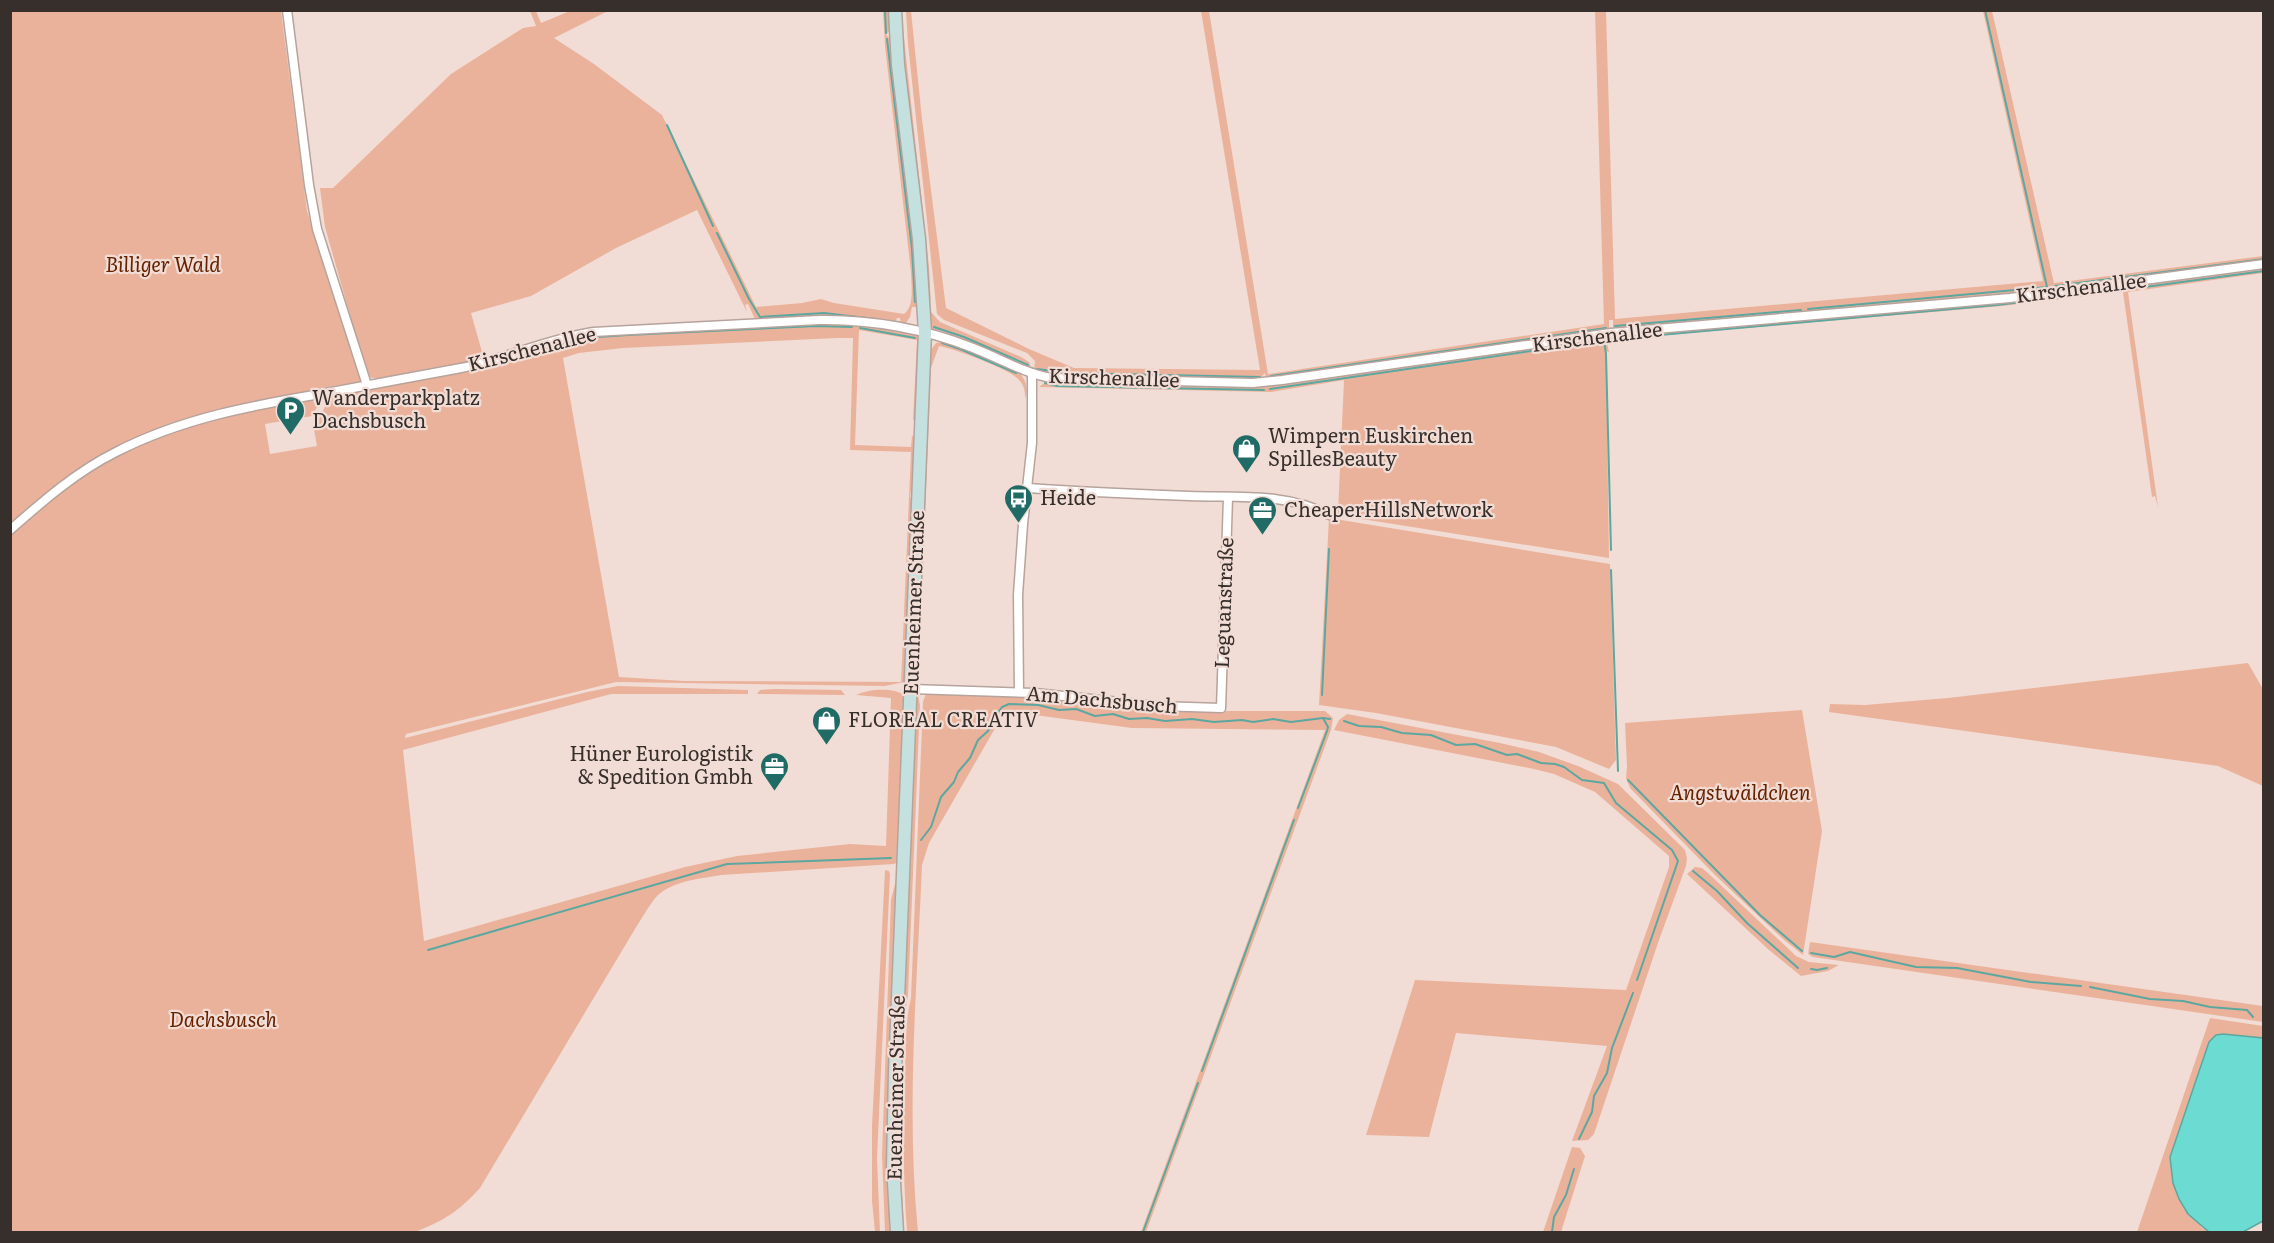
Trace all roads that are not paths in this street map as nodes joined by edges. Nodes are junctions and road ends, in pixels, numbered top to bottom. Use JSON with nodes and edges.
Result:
{"nodes":[{"id":1,"x":287,"y":10,"type":"edge"},
{"id":2,"x":895,"y":10,"type":"edge"},
{"id":3,"x":2264,"y":264,"type":"edge"},
{"id":4,"x":925,"y":332,"type":"junction"},
{"id":5,"x":1032,"y":373,"type":"junction"},
{"id":6,"x":367,"y":386,"type":"junction"},
{"id":7,"x":1028,"y":488,"type":"junction"},
{"id":8,"x":1228,"y":498,"type":"junction"},
{"id":9,"x":1329,"y":515,"type":"dead end"},
{"id":10,"x":10,"y":530,"type":"edge"},
{"id":11,"x":911,"y":689,"type":"junction"},
{"id":12,"x":1019,"y":692,"type":"junction"},
{"id":13,"x":1221,"y":708,"type":"joint"},
{"id":14,"x":897,"y":1233,"type":"edge"}],
"edges":[{"from":1,"to":6,"type":"street"},
{"from":2,"to":4,"type":"main road","name":"Euenheimer Straße"},
{"from":3,"to":5,"type":"street","name":"Kirschenallee"},
{"from":4,"to":5,"type":"street","name":"Kirschenallee"},
{"from":4,"to":6,"type":"street","name":"Kirschenallee"},
{"from":4,"to":11,"type":"main road","name":"Euenheimer Straße"},
{"from":5,"to":7,"type":"street"},
{"from":6,"to":10,"type":"street","name":"Kirschenallee"},
{"from":7,"to":8,"type":"street"},
{"from":7,"to":12,"type":"street"},
{"from":8,"to":9,"type":"street"},
{"from":8,"to":13,"type":"street","name":"Leguanstraße"},
{"from":11,"to":12,"type":"street","name":"Am Dachsbusch"},
{"from":11,"to":14,"type":"main road","name":"Euenheimer Straße"},
{"from":12,"to":13,"type":"street","name":"Am Dachsbusch"}]}
